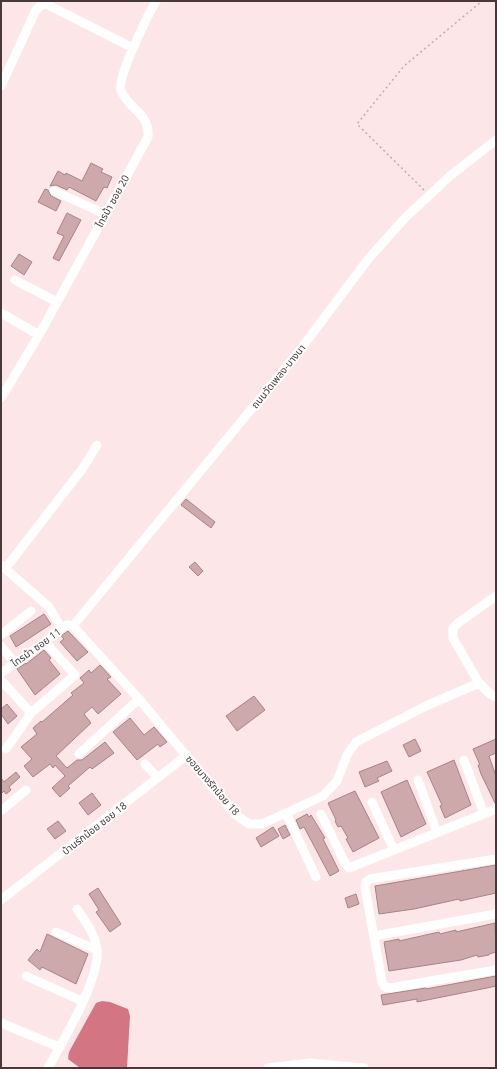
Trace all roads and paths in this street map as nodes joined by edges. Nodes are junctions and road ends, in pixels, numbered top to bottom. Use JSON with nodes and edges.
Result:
{"nodes":[{"id":1,"x":156,"y":1,"type":"edge"},
{"id":2,"x":482,"y":1,"type":"edge"},
{"id":3,"x":133,"y":48,"type":"junction"},
{"id":4,"x":1,"y":86,"type":"edge"},
{"id":5,"x":496,"y":140,"type":"edge"},
{"id":6,"x":54,"y":191,"type":"dead end"},
{"id":7,"x":430,"y":196,"type":"junction"},
{"id":8,"x":104,"y":214,"type":"junction"},
{"id":9,"x":16,"y":280,"type":"dead end"},
{"id":10,"x":57,"y":302,"type":"junction"},
{"id":11,"x":1,"y":313,"type":"edge"},
{"id":12,"x":39,"y":335,"type":"junction"},
{"id":13,"x":1,"y":398,"type":"edge"},
{"id":14,"x":97,"y":445,"type":"dead end"},
{"id":15,"x":3,"y":567,"type":"edge"},
{"id":16,"x":496,"y":596,"type":"edge"},
{"id":17,"x":31,"y":611,"type":"dead end"},
{"id":18,"x":73,"y":626,"type":"junction"},
{"id":19,"x":61,"y":628,"type":"junction"},
{"id":20,"x":1,"y":635,"type":"edge"},
{"id":21,"x":45,"y":642,"type":"junction"},
{"id":22,"x":1,"y":646,"type":"edge"},
{"id":23,"x":14,"y":662,"type":"junction"},
{"id":24,"x":1,"y":674,"type":"edge"},
{"id":25,"x":479,"y":683,"type":"junction"},
{"id":26,"x":496,"y":697,"type":"edge"},
{"id":27,"x":139,"y":699,"type":"junction"},
{"id":28,"x":31,"y":713,"type":"junction"},
{"id":29,"x":6,"y":749,"type":"dead end"},
{"id":30,"x":78,"y":754,"type":"dead end"},
{"id":31,"x":187,"y":756,"type":"junction"},
{"id":32,"x":464,"y":760,"type":"dead end"},
{"id":33,"x":145,"y":764,"type":"dead end"},
{"id":34,"x":157,"y":777,"type":"junction"},
{"id":35,"x":418,"y":780,"type":"dead end"},
{"id":36,"x":26,"y":790,"type":"dead end"},
{"id":37,"x":372,"y":802,"type":"dead end"},
{"id":38,"x":496,"y":809,"type":"edge"},
{"id":39,"x":1,"y":811,"type":"edge"},
{"id":40,"x":286,"y":813,"type":"junction"},
{"id":41,"x":321,"y":814,"type":"dead end"},
{"id":42,"x":484,"y":814,"type":"junction"},
{"id":43,"x":437,"y":833,"type":"junction"},
{"id":44,"x":394,"y":850,"type":"junction"},
{"id":45,"x":496,"y":859,"type":"edge"},
{"id":46,"x":316,"y":878,"type":"dead end"},
{"id":47,"x":1,"y":900,"type":"edge"},
{"id":48,"x":78,"y":909,"type":"dead end"},
{"id":49,"x":496,"y":914,"type":"edge"},
{"id":50,"x":56,"y":932,"type":"dead end"},
{"id":51,"x":374,"y":936,"type":"junction"},
{"id":52,"x":97,"y":950,"type":"junction"},
{"id":53,"x":496,"y":970,"type":"edge"},
{"id":54,"x":26,"y":976,"type":"dead end"},
{"id":55,"x":82,"y":1002,"type":"junction"},
{"id":56,"x":1,"y":1024,"type":"edge"},
{"id":57,"x":59,"y":1048,"type":"junction"},
{"id":58,"x":48,"y":1068,"type":"edge"},
{"id":59,"x":268,"y":1068,"type":"edge"},
{"id":60,"x":364,"y":1068,"type":"edge"}],
"edges":[{"from":1,"to":3,"type":"street","name":"ไทรม้า ซอย 20"},
{"from":2,"to":7,"type":"path"},
{"from":3,"to":4,"type":"street"},
{"from":3,"to":8,"type":"street","name":"ไทรม้า ซอย 20"},
{"from":5,"to":7,"type":"street","name":"ถนนวัดเพลง-บางนา"},
{"from":6,"to":8,"type":"street"},
{"from":7,"to":18,"type":"street","name":"ถนนวัดเพลง-บางนา"},
{"from":8,"to":10,"type":"street","name":"ไทรม้า ซอย 20"},
{"from":9,"to":10,"type":"street"},
{"from":10,"to":12,"type":"street","name":"ไทรม้า ซอย 20"},
{"from":11,"to":12,"type":"street"},
{"from":12,"to":13,"type":"street","name":"ไทรม้า ซอย 20"},
{"from":14,"to":15,"type":"street"},
{"from":15,"to":19,"type":"street"},
{"from":16,"to":25,"type":"street"},
{"from":17,"to":20,"type":"street"},
{"from":18,"to":19,"type":"street","name":"ไทรม้า ซอย 11"},
{"from":18,"to":27,"type":"street","name":"ซอยบางรักน้อย 18"},
{"from":19,"to":21,"type":"street","name":"ไทรม้า ซอย 11"},
{"from":21,"to":23,"type":"street","name":"ไทรม้า ซอย 11"},
{"from":21,"to":28,"type":"street"},
{"from":22,"to":23,"type":"street"},
{"from":23,"to":24,"type":"street","name":"ไทรม้า ซอย 11"},
{"from":24,"to":28,"type":"street"},
{"from":25,"to":26,"type":"street"},
{"from":25,"to":40,"type":"street","name":"ซอยบางรักน้อย 18"},
{"from":27,"to":30,"type":"street"},
{"from":27,"to":31,"type":"street","name":"ซอยบางรักน้อย 18"},
{"from":28,"to":29,"type":"street"},
{"from":31,"to":34,"type":"street","name":"บ้านรักน้อย ซอย 18"},
{"from":31,"to":40,"type":"street","name":"ซอยบางรักน้อย 18"},
{"from":32,"to":42,"type":"street"},
{"from":33,"to":34,"type":"street"},
{"from":34,"to":47,"type":"street","name":"บ้านรักน้อย ซอย 18"},
{"from":35,"to":43,"type":"street"},
{"from":36,"to":39,"type":"street"},
{"from":37,"to":44,"type":"street"},
{"from":38,"to":42,"type":"street"},
{"from":40,"to":46,"type":"street"},
{"from":41,"to":44,"type":"street"},
{"from":42,"to":43,"type":"street"},
{"from":43,"to":44,"type":"street"},
{"from":45,"to":51,"type":"street"},
{"from":48,"to":52,"type":"street"},
{"from":49,"to":51,"type":"street"},
{"from":50,"to":52,"type":"street"},
{"from":51,"to":53,"type":"street"},
{"from":52,"to":55,"type":"street"},
{"from":54,"to":55,"type":"street"},
{"from":55,"to":57,"type":"street"},
{"from":56,"to":57,"type":"street"},
{"from":57,"to":58,"type":"street"},
{"from":59,"to":60,"type":"street"}]}
